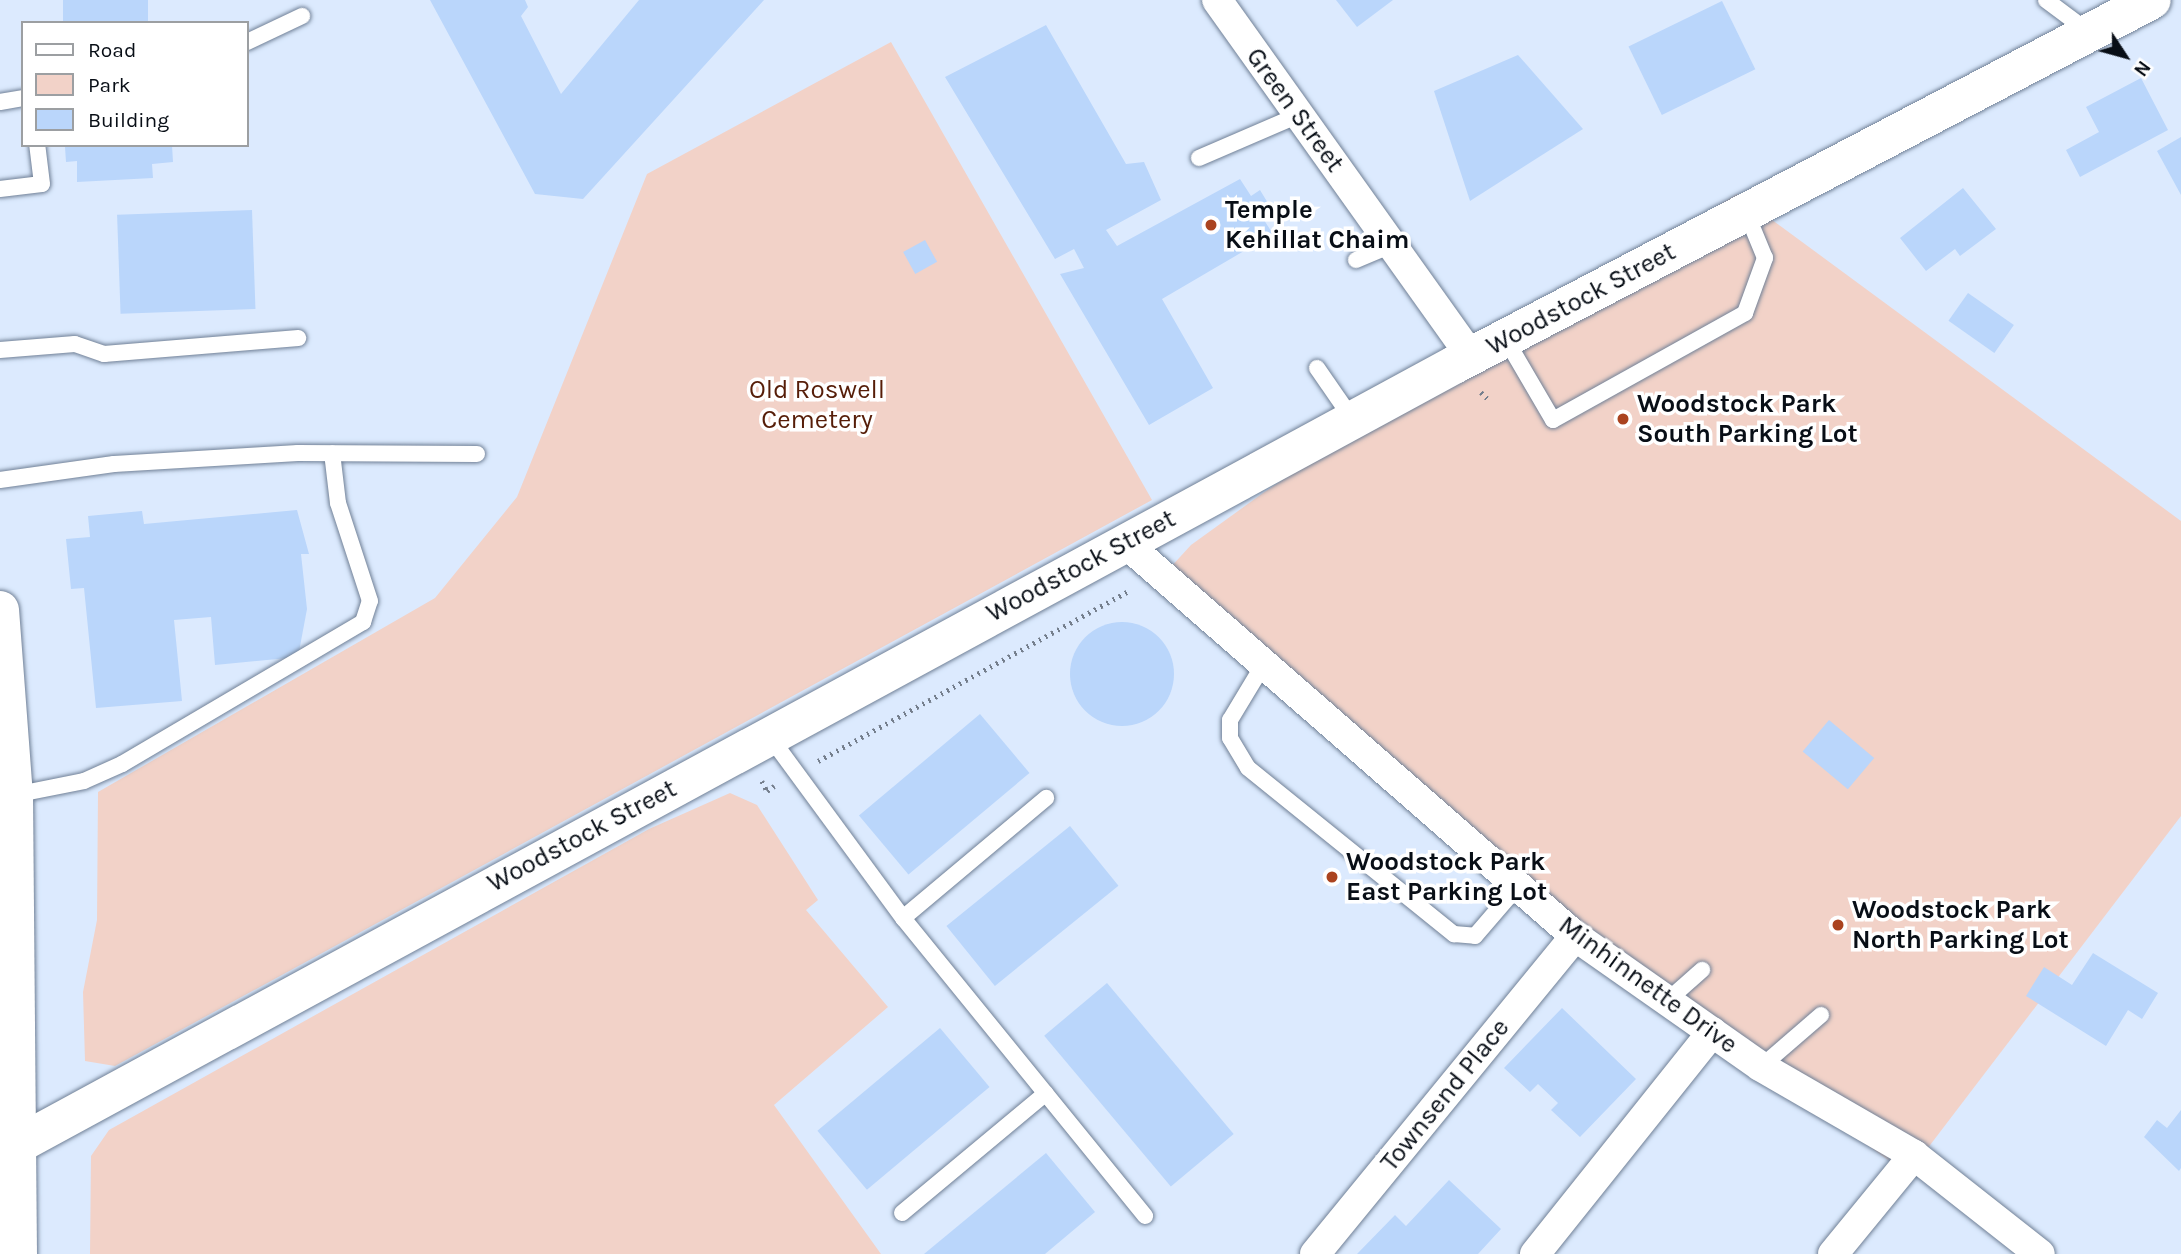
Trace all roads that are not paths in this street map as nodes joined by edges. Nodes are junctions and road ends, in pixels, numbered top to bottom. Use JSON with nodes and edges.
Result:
{"nodes":[{"id":1,"x":1217,"y":0,"type":"edge"},
{"id":2,"x":2046,"y":0,"type":"edge"},
{"id":3,"x":2152,"y":0,"type":"edge"},
{"id":4,"x":302,"y":16,"type":"dead end"},
{"id":5,"x":2090,"y":33,"type":"junction"},
{"id":6,"x":248,"y":42,"type":"edge"},
{"id":7,"x":21,"y":98,"type":"edge"},
{"id":8,"x":0,"y":102,"type":"edge"},
{"id":9,"x":1299,"y":115,"type":"junction"},
{"id":10,"x":37,"y":147,"type":"edge"},
{"id":11,"x":1199,"y":158,"type":"dead end"},
{"id":12,"x":0,"y":189,"type":"edge"},
{"id":13,"x":1746,"y":212,"type":"junction"},
{"id":14,"x":1391,"y":245,"type":"junction"},
{"id":15,"x":1356,"y":260,"type":"dead end"},
{"id":16,"x":298,"y":338,"type":"dead end"},
{"id":17,"x":1505,"y":338,"type":"junction"},
{"id":18,"x":0,"y":351,"type":"edge"},
{"id":19,"x":1471,"y":356,"type":"junction"},
{"id":20,"x":1317,"y":368,"type":"dead end"},
{"id":21,"x":1353,"y":420,"type":"junction"},
{"id":22,"x":332,"y":453,"type":"junction"},
{"id":23,"x":477,"y":454,"type":"dead end"},
{"id":24,"x":0,"y":480,"type":"edge"},
{"id":25,"x":1124,"y":542,"type":"junction"},
{"id":26,"x":0,"y":610,"type":"edge"},
{"id":27,"x":1262,"y":667,"type":"junction"},
{"id":28,"x":5,"y":736,"type":"edge"},
{"id":29,"x":756,"y":741,"type":"junction"},
{"id":30,"x":14,"y":795,"type":"junction"},
{"id":31,"x":1046,"y":798,"type":"dead end"},
{"id":32,"x":8,"y":861,"type":"edge"},
{"id":33,"x":1518,"y":886,"type":"junction"},
{"id":34,"x":903,"y":918,"type":"junction"},
{"id":35,"x":1576,"y":936,"type":"junction"},
{"id":36,"x":1702,"y":970,"type":"dead end"},
{"id":37,"x":8,"y":974,"type":"edge"},
{"id":38,"x":1667,"y":1001,"type":"junction"},
{"id":39,"x":1821,"y":1015,"type":"dead end"},
{"id":40,"x":1712,"y":1032,"type":"junction"},
{"id":41,"x":1762,"y":1066,"type":"junction"},
{"id":42,"x":1046,"y":1093,"type":"junction"},
{"id":43,"x":17,"y":1145,"type":"junction"},
{"id":44,"x":1914,"y":1155,"type":"junction"},
{"id":45,"x":902,"y":1213,"type":"dead end"},
{"id":46,"x":1146,"y":1216,"type":"dead end"},
{"id":47,"x":18,"y":1254,"type":"edge"},
{"id":48,"x":1315,"y":1254,"type":"edge"},
{"id":49,"x":1535,"y":1254,"type":"edge"},
{"id":50,"x":1833,"y":1254,"type":"edge"},
{"id":51,"x":2040,"y":1254,"type":"edge"}],
"edges":[{"from":1,"to":9,"type":"street","name":"Green Street"},
{"from":2,"to":5,"type":"lane"},
{"from":3,"to":5,"type":"main road","name":"Woodstock Street"},
{"from":4,"to":6,"type":"lane"},
{"from":5,"to":13,"type":"main road","name":"Woodstock Street"},
{"from":7,"to":8,"type":"lane"},
{"from":9,"to":11,"type":"lane"},
{"from":9,"to":14,"type":"street","name":"Green Street"},
{"from":10,"to":12,"type":"lane"},
{"from":13,"to":17,"type":"main road","name":"Woodstock Street"},
{"from":13,"to":17,"type":"lane"},
{"from":14,"to":15,"type":"lane"},
{"from":14,"to":19,"type":"street","name":"Green Street"},
{"from":16,"to":18,"type":"lane"},
{"from":17,"to":19,"type":"main road","name":"Woodstock Street"},
{"from":19,"to":21,"type":"main road","name":"Woodstock Street"},
{"from":20,"to":21,"type":"lane"},
{"from":21,"to":25,"type":"main road","name":"Woodstock Street"},
{"from":22,"to":23,"type":"lane"},
{"from":22,"to":24,"type":"lane"},
{"from":22,"to":30,"type":"lane"},
{"from":25,"to":27,"type":"street","name":"Minhinnette Drive"},
{"from":25,"to":29,"type":"main road","name":"Woodstock Street"},
{"from":26,"to":28,"type":"main road"},
{"from":27,"to":33,"type":"street","name":"Minhinnette Drive"},
{"from":27,"to":33,"type":"lane"},
{"from":28,"to":30,"type":"main road"},
{"from":29,"to":34,"type":"lane"},
{"from":29,"to":43,"type":"main road","name":"Woodstock Street"},
{"from":30,"to":32,"type":"main road"},
{"from":31,"to":34,"type":"lane"},
{"from":32,"to":37,"type":"main road"},
{"from":33,"to":35,"type":"street","name":"Minhinnette Drive"},
{"from":34,"to":42,"type":"lane"},
{"from":35,"to":38,"type":"street","name":"Minhinnette Drive"},
{"from":35,"to":48,"type":"street","name":"Townsend Place"},
{"from":36,"to":38,"type":"lane"},
{"from":37,"to":43,"type":"main road"},
{"from":38,"to":40,"type":"street","name":"Minhinnette Drive"},
{"from":39,"to":41,"type":"lane"},
{"from":40,"to":41,"type":"street","name":"Minhinnette Drive"},
{"from":40,"to":49,"type":"street"},
{"from":41,"to":44,"type":"street","name":"Minhinnette Drive"},
{"from":42,"to":45,"type":"lane"},
{"from":42,"to":46,"type":"lane"},
{"from":43,"to":47,"type":"main road"},
{"from":44,"to":50,"type":"street"},
{"from":44,"to":51,"type":"street","name":"Minhinnette Drive"}]}
